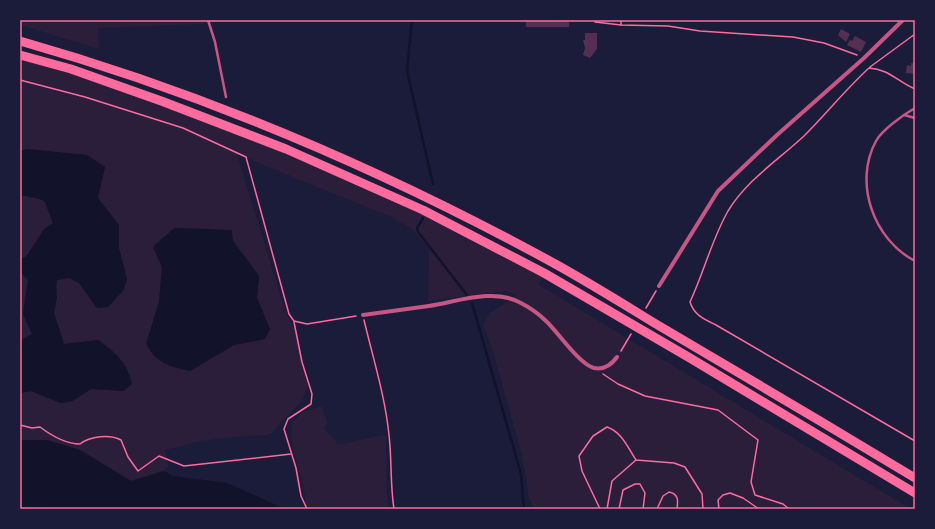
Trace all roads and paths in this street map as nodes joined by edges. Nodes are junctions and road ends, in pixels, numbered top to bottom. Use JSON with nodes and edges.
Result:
{"nodes":[{"id":1,"x":208,"y":20,"type":"edge"},
{"id":2,"x":622,"y":20,"type":"edge"},
{"id":3,"x":903,"y":20,"type":"edge"},
{"id":4,"x":595,"y":22,"type":"dead end"},
{"id":5,"x":621,"y":24,"type":"junction"},
{"id":6,"x":915,"y":34,"type":"edge"},
{"id":7,"x":20,"y":41,"type":"edge"},
{"id":8,"x":20,"y":55,"type":"edge"},
{"id":9,"x":864,"y":58,"type":"junction"},
{"id":10,"x":869,"y":68,"type":"junction"},
{"id":11,"x":20,"y":80,"type":"edge"},
{"id":12,"x":915,"y":89,"type":"edge"},
{"id":13,"x":226,"y":97,"type":"dead end"},
{"id":14,"x":915,"y":108,"type":"edge"},
{"id":15,"x":904,"y":116,"type":"junction"},
{"id":16,"x":915,"y":118,"type":"edge"},
{"id":17,"x":915,"y":261,"type":"edge"},
{"id":18,"x":659,"y":286,"type":"dead end"},
{"id":19,"x":363,"y":315,"type":"junction"},
{"id":20,"x":294,"y":321,"type":"junction"},
{"id":21,"x":617,"y":357,"type":"dead end"},
{"id":22,"x":593,"y":368,"type":"junction"},
{"id":23,"x":20,"y":425,"type":"edge"},
{"id":24,"x":915,"y":441,"type":"edge"},
{"id":25,"x":291,"y":454,"type":"junction"},
{"id":26,"x":636,"y":460,"type":"junction"},
{"id":27,"x":915,"y":478,"type":"edge"},
{"id":28,"x":915,"y":493,"type":"edge"},
{"id":29,"x":307,"y":509,"type":"edge"},
{"id":30,"x":394,"y":509,"type":"edge"},
{"id":31,"x":600,"y":509,"type":"edge"},
{"id":32,"x":606,"y":509,"type":"edge"},
{"id":33,"x":618,"y":509,"type":"edge"},
{"id":34,"x":643,"y":509,"type":"edge"},
{"id":35,"x":657,"y":509,"type":"edge"},
{"id":36,"x":677,"y":509,"type":"edge"},
{"id":37,"x":703,"y":509,"type":"edge"},
{"id":38,"x":719,"y":509,"type":"edge"},
{"id":39,"x":759,"y":509,"type":"edge"},
{"id":40,"x":789,"y":509,"type":"edge"}],
"edges":[{"from":1,"to":13,"type":"lane"},
{"from":2,"to":5,"type":"path"},
{"from":3,"to":9,"type":"street"},
{"from":4,"to":5,"type":"path"},
{"from":5,"to":9,"type":"path"},
{"from":6,"to":10,"type":"path"},
{"from":7,"to":27,"type":"highway"},
{"from":8,"to":28,"type":"highway"},
{"from":9,"to":18,"type":"street"},
{"from":10,"to":12,"type":"path"},
{"from":10,"to":24,"type":"path"},
{"from":11,"to":20,"type":"path"},
{"from":14,"to":15,"type":"lane"},
{"from":15,"to":16,"type":"lane"},
{"from":15,"to":17,"type":"lane"},
{"from":19,"to":20,"type":"path"},
{"from":19,"to":22,"type":"street"},
{"from":19,"to":30,"type":"path"},
{"from":20,"to":25,"type":"path"},
{"from":21,"to":22,"type":"street"},
{"from":22,"to":40,"type":"path"},
{"from":23,"to":25,"type":"path"},
{"from":25,"to":29,"type":"path"},
{"from":26,"to":31,"type":"path"},
{"from":26,"to":32,"type":"path"},
{"from":26,"to":37,"type":"path"},
{"from":33,"to":34,"type":"path"},
{"from":35,"to":36,"type":"path"},
{"from":38,"to":39,"type":"path"}]}
